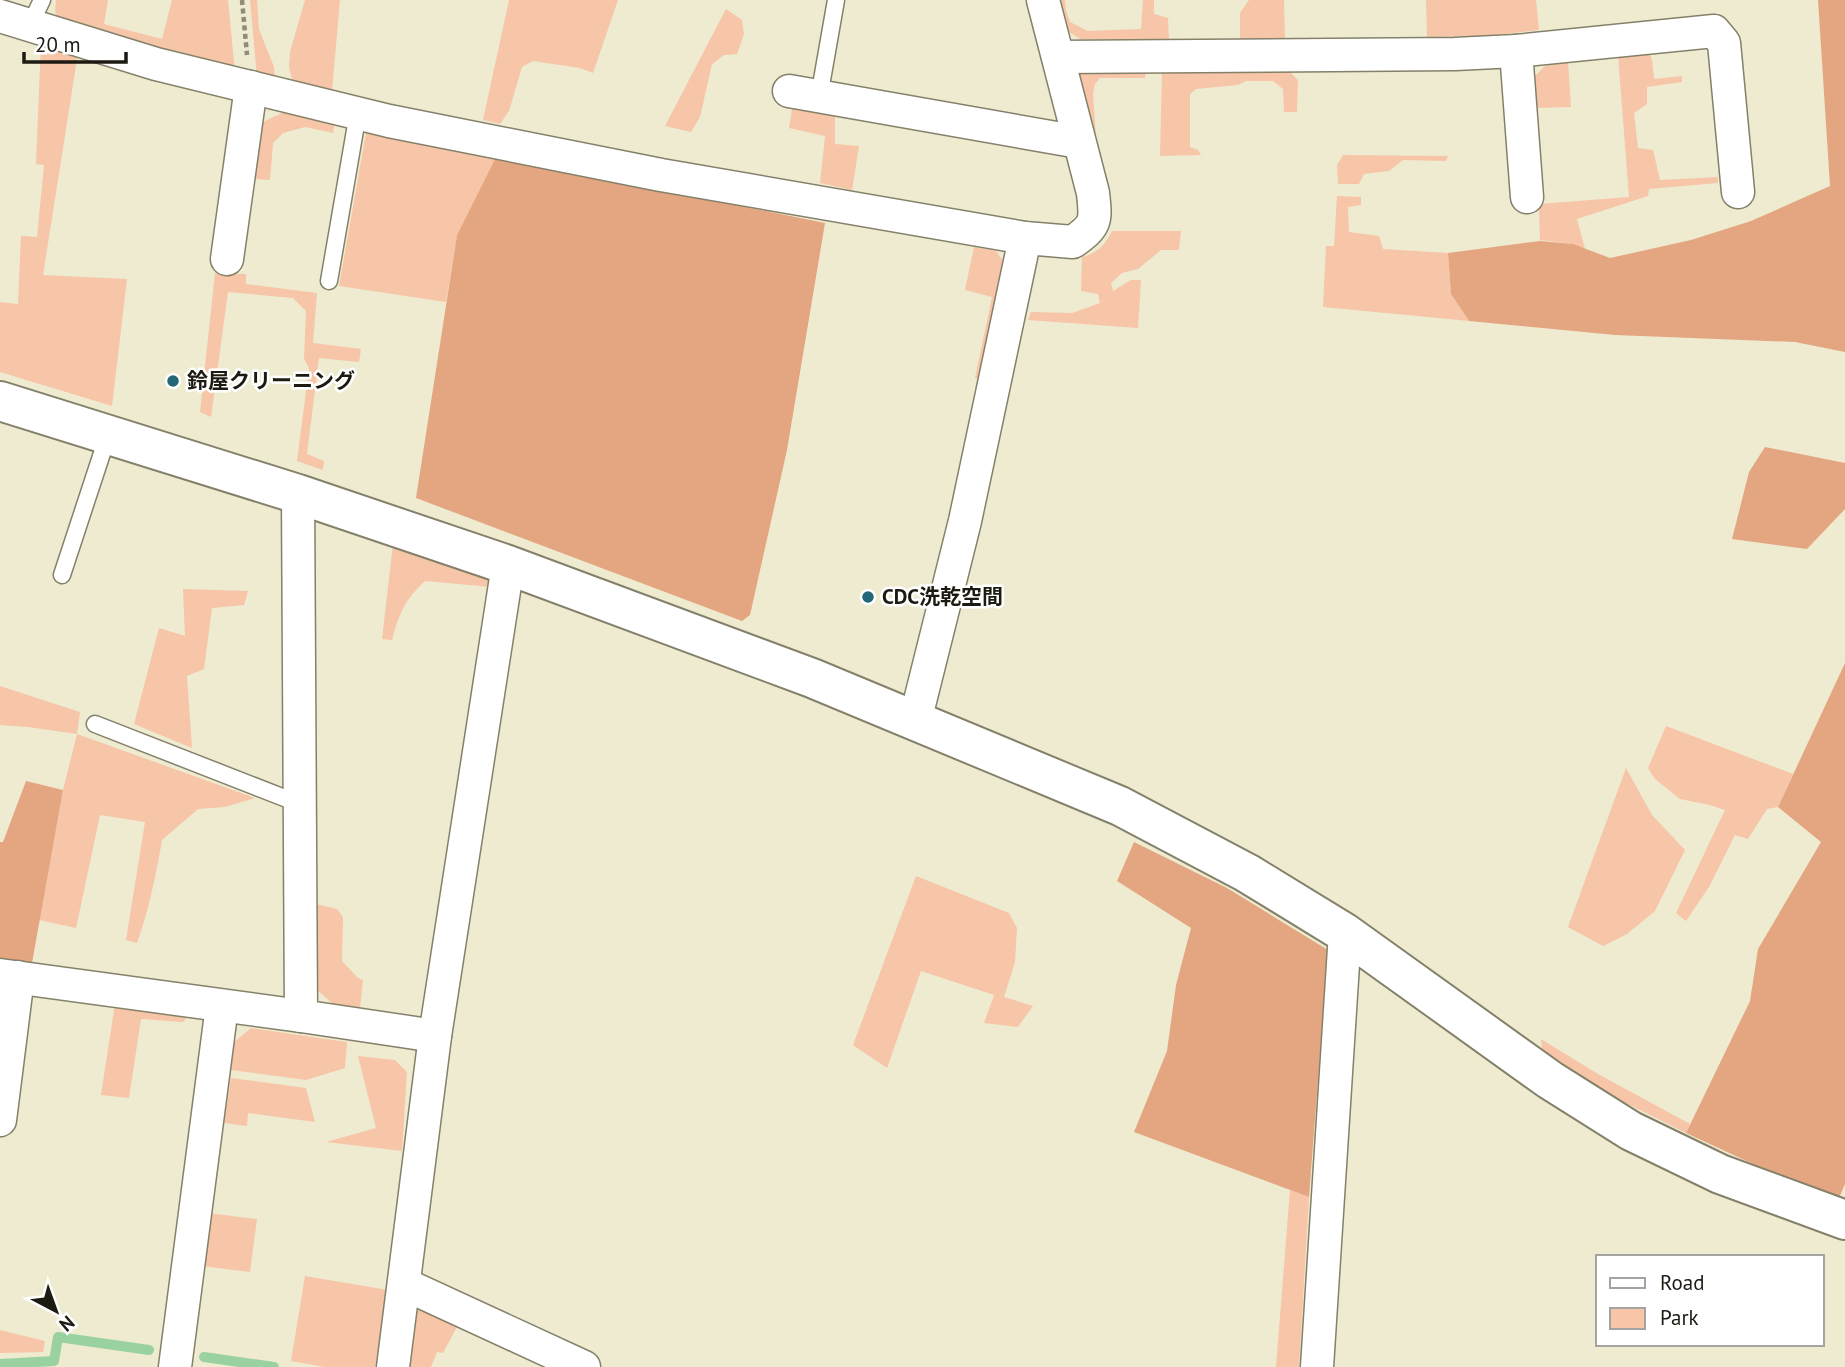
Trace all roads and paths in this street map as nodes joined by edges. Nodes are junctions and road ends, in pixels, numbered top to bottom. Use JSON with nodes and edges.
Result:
{"nodes":[{"id":1,"x":242,"y":0,"type":"edge"},
{"id":2,"x":836,"y":0,"type":"edge"},
{"id":3,"x":1043,"y":0,"type":"edge"},
{"id":4,"x":36,"y":13,"type":"edge"},
{"id":5,"x":0,"y":16,"type":"edge"},
{"id":6,"x":1516,"y":51,"type":"junction"},
{"id":7,"x":1058,"y":57,"type":"junction"},
{"id":8,"x":251,"y":87,"type":"junction"},
{"id":9,"x":804,"y":94,"type":"joint"},
{"id":10,"x":358,"y":113,"type":"junction"},
{"id":11,"x":1079,"y":142,"type":"junction"},
{"id":12,"x":1738,"y":192,"type":"dead end"},
{"id":13,"x":1527,"y":197,"type":"dead end"},
{"id":14,"x":1025,"y":238,"type":"junction"},
{"id":15,"x":227,"y":259,"type":"dead end"},
{"id":16,"x":329,"y":281,"type":"dead end"},
{"id":17,"x":0,"y":401,"type":"edge"},
{"id":18,"x":108,"y":435,"type":"junction"},
{"id":19,"x":298,"y":495,"type":"junction"},
{"id":20,"x":508,"y":565,"type":"junction"},
{"id":21,"x":62,"y":575,"type":"dead end"},
{"id":22,"x":915,"y":721,"type":"junction"},
{"id":23,"x":95,"y":724,"type":"dead end"},
{"id":24,"x":300,"y":804,"type":"junction"},
{"id":25,"x":1345,"y":933,"type":"junction"},
{"id":26,"x":9,"y":976,"type":"edge"},
{"id":27,"x":222,"y":1006,"type":"junction"},
{"id":28,"x":301,"y":1016,"type":"junction"},
{"id":29,"x":435,"y":1037,"type":"junction"},
{"id":30,"x":0,"y":1119,"type":"edge"},
{"id":31,"x":1845,"y":1220,"type":"edge"},
{"id":32,"x":404,"y":1284,"type":"junction"},
{"id":33,"x":175,"y":1367,"type":"edge"},
{"id":34,"x":393,"y":1367,"type":"edge"},
{"id":35,"x":584,"y":1367,"type":"edge"},
{"id":36,"x":1317,"y":1367,"type":"edge"}],
"edges":[{"from":1,"to":8,"type":"path"},
{"from":2,"to":9,"type":"lane"},
{"from":3,"to":7,"type":"street"},
{"from":4,"to":5,"type":"street"},
{"from":4,"to":8,"type":"street"},
{"from":6,"to":7,"type":"street"},
{"from":6,"to":12,"type":"street"},
{"from":6,"to":13,"type":"street"},
{"from":7,"to":11,"type":"street"},
{"from":8,"to":10,"type":"street"},
{"from":8,"to":15,"type":"street"},
{"from":9,"to":11,"type":"street"},
{"from":10,"to":14,"type":"street"},
{"from":10,"to":16,"type":"lane"},
{"from":11,"to":14,"type":"street"},
{"from":14,"to":22,"type":"street"},
{"from":17,"to":18,"type":"street"},
{"from":18,"to":19,"type":"street"},
{"from":18,"to":21,"type":"lane"},
{"from":19,"to":20,"type":"street"},
{"from":19,"to":24,"type":"street"},
{"from":20,"to":22,"type":"street"},
{"from":20,"to":29,"type":"street"},
{"from":22,"to":25,"type":"street"},
{"from":23,"to":24,"type":"lane"},
{"from":24,"to":28,"type":"street"},
{"from":25,"to":31,"type":"street"},
{"from":25,"to":36,"type":"street"},
{"from":26,"to":27,"type":"street"},
{"from":26,"to":30,"type":"street"},
{"from":27,"to":28,"type":"street"},
{"from":27,"to":33,"type":"street"},
{"from":28,"to":29,"type":"street"},
{"from":29,"to":32,"type":"street"},
{"from":32,"to":34,"type":"street"},
{"from":32,"to":35,"type":"street"}]}
